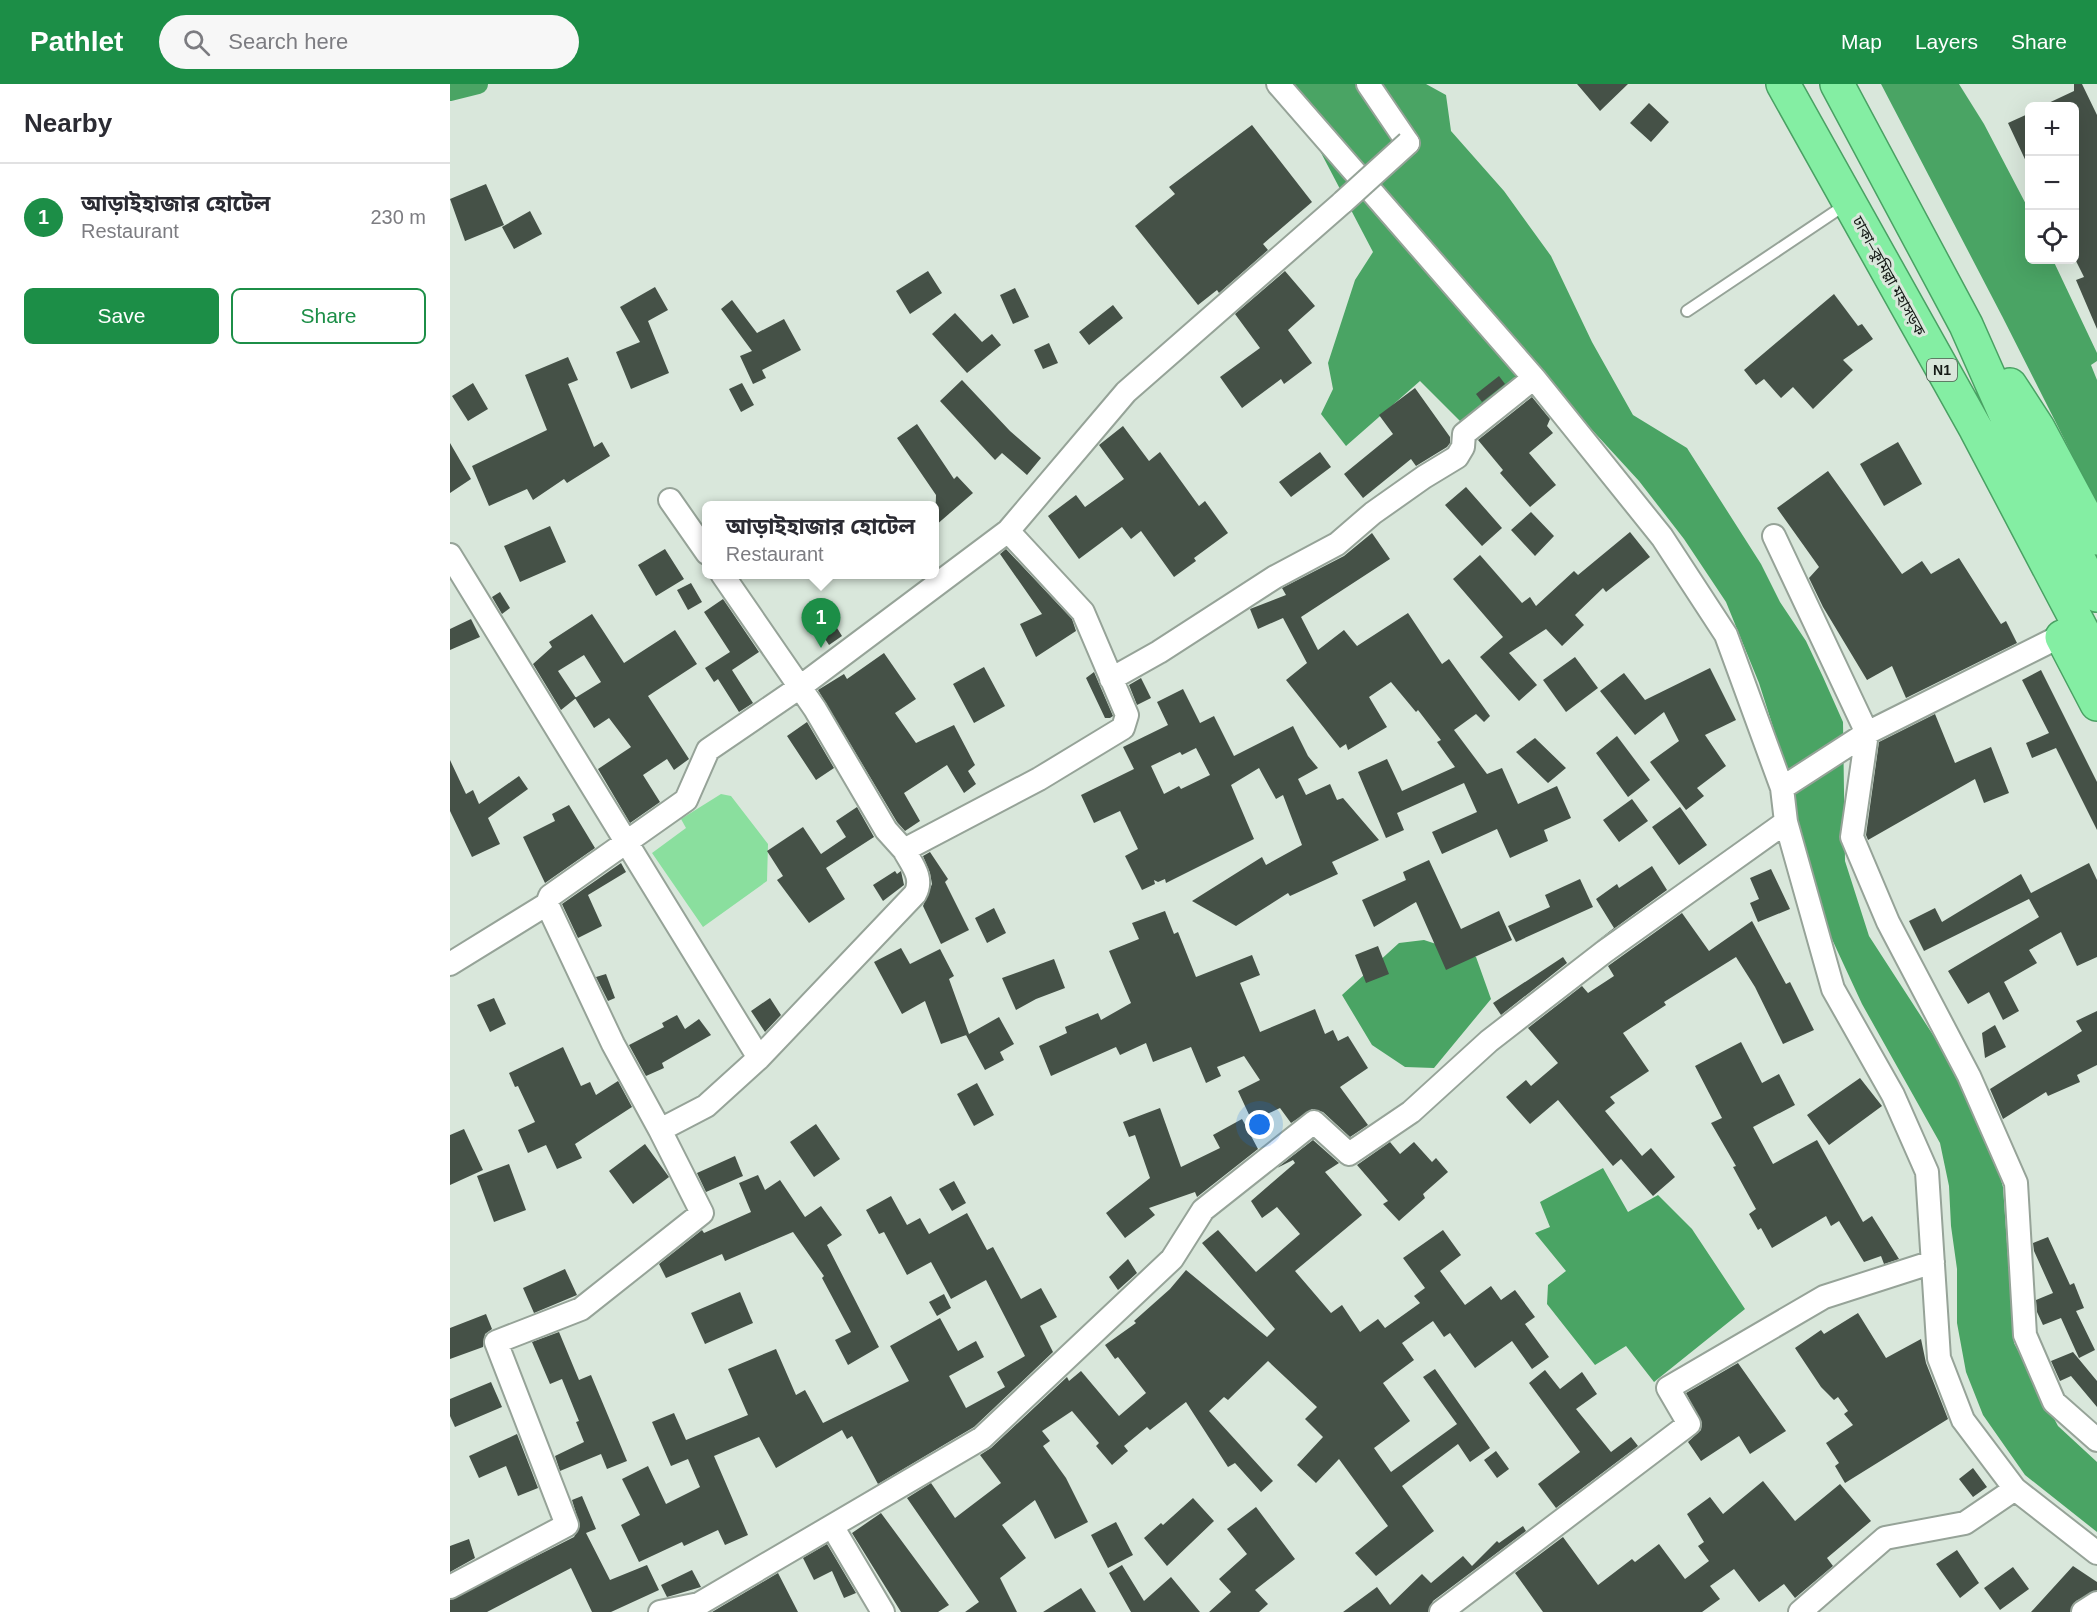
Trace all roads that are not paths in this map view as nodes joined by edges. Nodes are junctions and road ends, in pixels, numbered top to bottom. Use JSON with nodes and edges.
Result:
{"nodes":[{"id":1,"x":1278,"y":84,"type":"edge"},
{"id":2,"x":1368,"y":84,"type":"edge"},
{"id":3,"x":1783,"y":84,"type":"edge"},
{"id":4,"x":1837,"y":84,"type":"edge"},
{"id":5,"x":1848,"y":203,"type":"junction"},
{"id":6,"x":1687,"y":311,"type":"dead end"},
{"id":7,"x":1966,"y":325,"type":"junction"},
{"id":8,"x":1929,"y":348,"type":"junction"},
{"id":9,"x":1534,"y":378,"type":"junction"},
{"id":10,"x":670,"y":500,"type":"dead end"},
{"id":11,"x":1008,"y":531,"type":"junction"},
{"id":12,"x":1774,"y":536,"type":"dead end"},
{"id":13,"x":2097,"y":538,"type":"edge"},
{"id":14,"x":702,"y":546,"type":"edge"},
{"id":15,"x":450,"y":555,"type":"edge"},
{"id":16,"x":725,"y":579,"type":"edge"},
{"id":17,"x":2097,"y":595,"type":"edge"},
{"id":18,"x":2061,"y":636,"type":"junction"},
{"id":19,"x":2097,"y":659,"type":"edge"},
{"id":20,"x":1112,"y":679,"type":"junction"},
{"id":21,"x":800,"y":687,"type":"junction"},
{"id":22,"x":2097,"y":704,"type":"edge"},
{"id":23,"x":1859,"y":740,"type":"junction"},
{"id":24,"x":1784,"y":787,"type":"junction"},
{"id":25,"x":1786,"y":822,"type":"junction"},
{"id":26,"x":627,"y":840,"type":"junction"},
{"id":27,"x":904,"y":850,"type":"junction"},
{"id":28,"x":547,"y":904,"type":"junction"},
{"id":29,"x":450,"y":964,"type":"edge"},
{"id":30,"x":759,"y":1058,"type":"junction"},
{"id":31,"x":660,"y":1130,"type":"junction"},
{"id":32,"x":1933,"y":1262,"type":"junction"},
{"id":33,"x":2097,"y":1440,"type":"edge"},
{"id":34,"x":2015,"y":1489,"type":"junction"},
{"id":35,"x":832,"y":1526,"type":"junction"},
{"id":36,"x":2097,"y":1553,"type":"edge"},
{"id":37,"x":450,"y":1587,"type":"edge"},
{"id":38,"x":2097,"y":1603,"type":"edge"},
{"id":39,"x":660,"y":1612,"type":"edge"},
{"id":40,"x":883,"y":1612,"type":"edge"},
{"id":41,"x":1441,"y":1612,"type":"edge"},
{"id":42,"x":1800,"y":1612,"type":"edge"},
{"id":43,"x":2084,"y":1612,"type":"edge"}],
"edges":[{"from":1,"to":9,"type":"street"},
{"from":2,"to":11,"type":"street","bridge":true},
{"from":3,"to":5,"type":"highway","name":"ঢাকা–কুমিল্লা মহাসড়ক","number":"N1"},
{"from":4,"to":7,"type":"highway","number":"N1"},
{"from":5,"to":6,"type":"lane"},
{"from":5,"to":8,"type":"highway","name":"ঢাকা–কুমিল্লা মহাসড়ক","number":"N1"},
{"from":7,"to":13,"type":"highway"},
{"from":7,"to":17,"type":"highway","number":"N1"},
{"from":8,"to":18,"type":"highway"},
{"from":8,"to":19,"type":"highway","name":"ঢাকা–কুমিল্লা মহাসড়ক","number":"N1"},
{"from":9,"to":20,"type":"street"},
{"from":9,"to":24,"type":"street"},
{"from":10,"to":14,"type":"street"},
{"from":11,"to":20,"type":"street"},
{"from":11,"to":21,"type":"street"},
{"from":12,"to":23,"type":"street"},
{"from":15,"to":26,"type":"street"},
{"from":16,"to":21,"type":"street"},
{"from":18,"to":22,"type":"highway"},
{"from":18,"to":23,"type":"street"},
{"from":20,"to":27,"type":"street"},
{"from":21,"to":26,"type":"street"},
{"from":21,"to":27,"type":"street"},
{"from":23,"to":24,"type":"street"},
{"from":23,"to":33,"type":"street"},
{"from":24,"to":25,"type":"street"},
{"from":25,"to":32,"type":"street"},
{"from":25,"to":35,"type":"street"},
{"from":26,"to":28,"type":"street"},
{"from":26,"to":30,"type":"street"},
{"from":27,"to":30,"type":"street"},
{"from":28,"to":29,"type":"street"},
{"from":28,"to":31,"type":"street"},
{"from":30,"to":31,"type":"street"},
{"from":31,"to":37,"type":"street"},
{"from":32,"to":34,"type":"street"},
{"from":32,"to":41,"type":"street"},
{"from":34,"to":36,"type":"street"},
{"from":34,"to":42,"type":"street"},
{"from":35,"to":39,"type":"street"},
{"from":35,"to":40,"type":"street"},
{"from":38,"to":43,"type":"street"}]}
